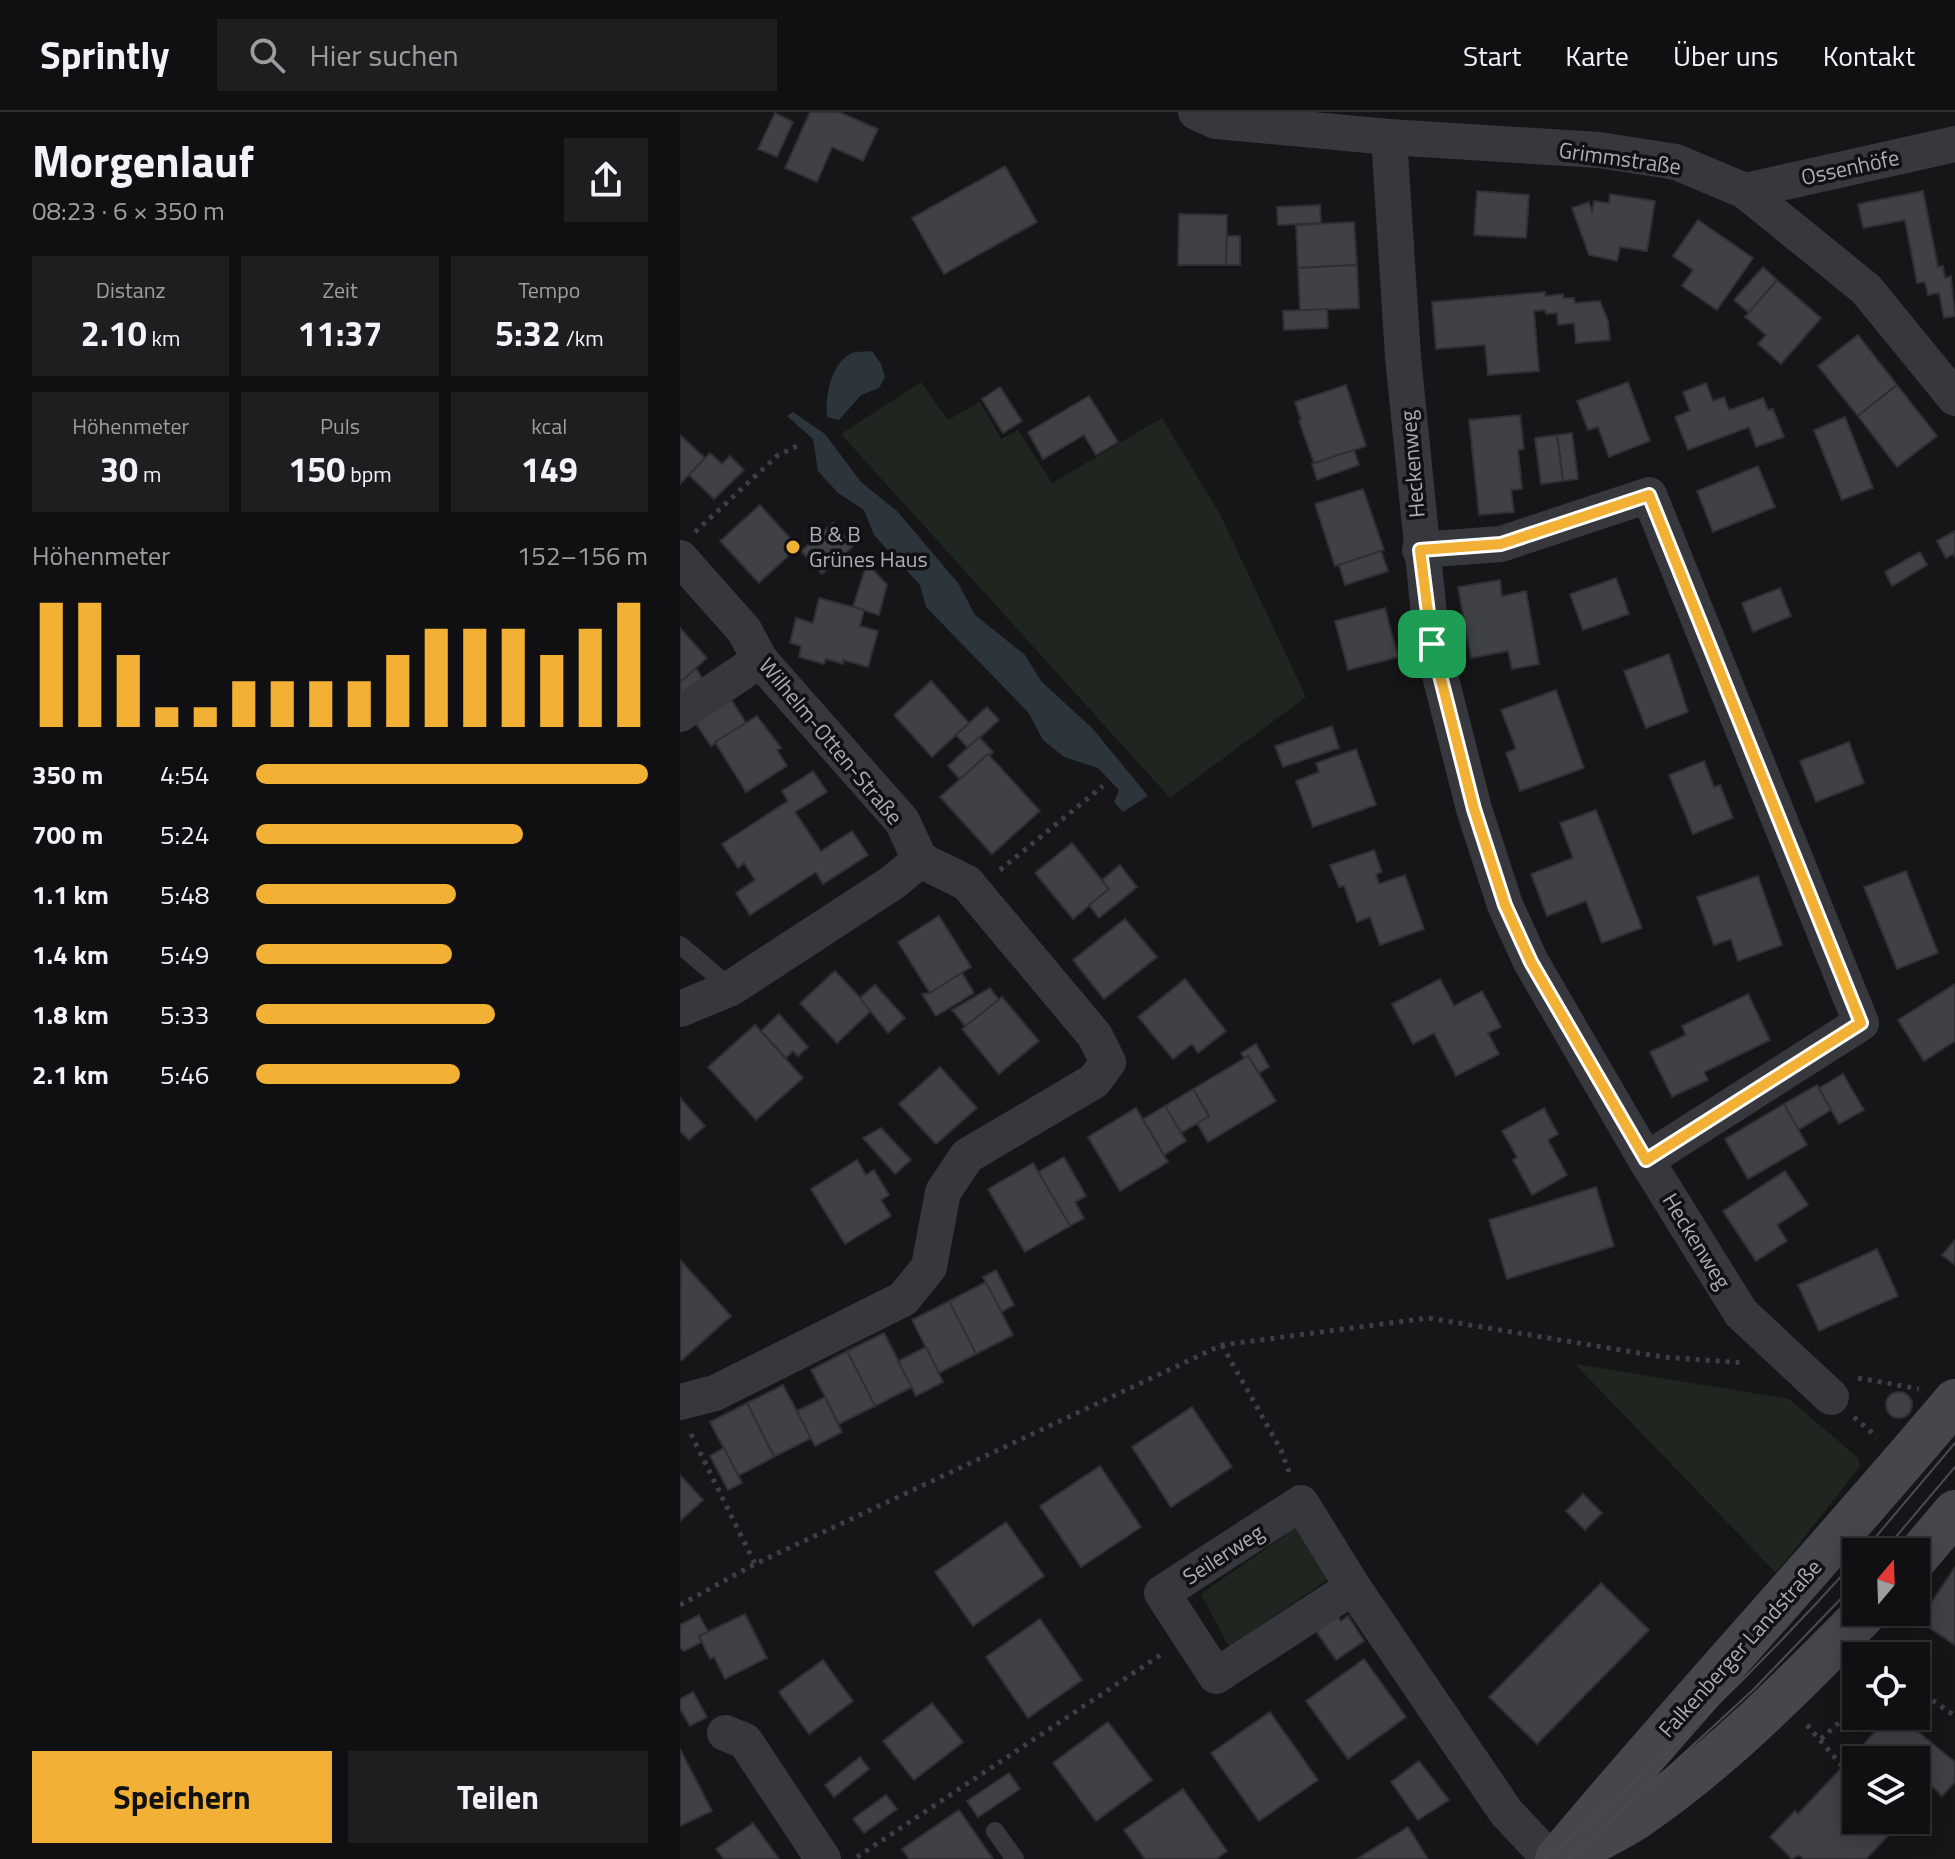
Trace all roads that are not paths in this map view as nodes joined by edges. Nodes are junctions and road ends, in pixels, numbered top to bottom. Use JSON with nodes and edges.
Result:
{"nodes":[{"id":1,"x":1196,"y":112,"type":"edge"},
{"id":2,"x":1389,"y":137,"type":"junction"},
{"id":3,"x":1955,"y":144,"type":"edge"},
{"id":4,"x":1745,"y":191,"type":"junction"},
{"id":5,"x":1955,"y":398,"type":"edge"},
{"id":6,"x":685,"y":547,"type":"edge"},
{"id":7,"x":1420,"y":550,"type":"junction"},
{"id":8,"x":760,"y":660,"type":"junction"},
{"id":9,"x":680,"y":714,"type":"edge"},
{"id":10,"x":920,"y":860,"type":"junction"},
{"id":11,"x":680,"y":945,"type":"edge"},
{"id":12,"x":731,"y":988,"type":"junction"},
{"id":13,"x":680,"y":1009,"type":"edge"},
{"id":14,"x":1646,"y":1160,"type":"junction"},
{"id":15,"x":1843,"y":1387,"type":"road end"},
{"id":16,"x":1941,"y":1396,"type":"edge"},
{"id":17,"x":683,"y":1413,"type":"edge"},
{"id":18,"x":1955,"y":1512,"type":"edge"},
{"id":19,"x":1930,"y":1541,"type":"edge"},
{"id":20,"x":1353,"y":1587,"type":"junction"},
{"id":21,"x":1852,"y":1626,"type":"edge"},
{"id":22,"x":725,"y":1733,"type":"dead end"},
{"id":23,"x":995,"y":1831,"type":"dead end"},
{"id":24,"x":823,"y":1859,"type":"edge"},
{"id":25,"x":1015,"y":1859,"type":"edge"},
{"id":26,"x":1550,"y":1859,"type":"edge"},
{"id":27,"x":1559,"y":1859,"type":"edge"}],
"edges":[{"from":1,"to":2,"type":"street","name":"Grimmstraße"},
{"from":2,"to":4,"type":"street","name":"Grimmstraße"},
{"from":2,"to":7,"type":"street","name":"Heckenweg"},
{"from":3,"to":4,"type":"street","name":"Ossenhöfe"},
{"from":4,"to":5,"type":"street","name":"Grimmstraße"},
{"from":6,"to":8,"type":"street","name":"Wilhelm-Otten-Straße"},
{"from":7,"to":14,"type":"street","name":"Heckenweg"},
{"from":7,"to":14,"type":"street"},
{"from":8,"to":9,"type":"street"},
{"from":8,"to":10,"type":"street","name":"Wilhelm-Otten-Straße"},
{"from":10,"to":12,"type":"street"},
{"from":10,"to":17,"type":"street"},
{"from":11,"to":12,"type":"lane"},
{"from":12,"to":13,"type":"street"},
{"from":14,"to":15,"type":"street","name":"Heckenweg"},
{"from":16,"to":27,"type":"street","name":"Falkenberger Landstraße"},
{"from":18,"to":19,"type":"street"},
{"from":20,"to":20,"type":"street","name":"Seilerweg"},
{"from":20,"to":26,"type":"street"},
{"from":21,"to":27,"type":"street","name":"Falkenberger Landstraße"},
{"from":22,"to":24,"type":"street"},
{"from":23,"to":25,"type":"lane"}]}
